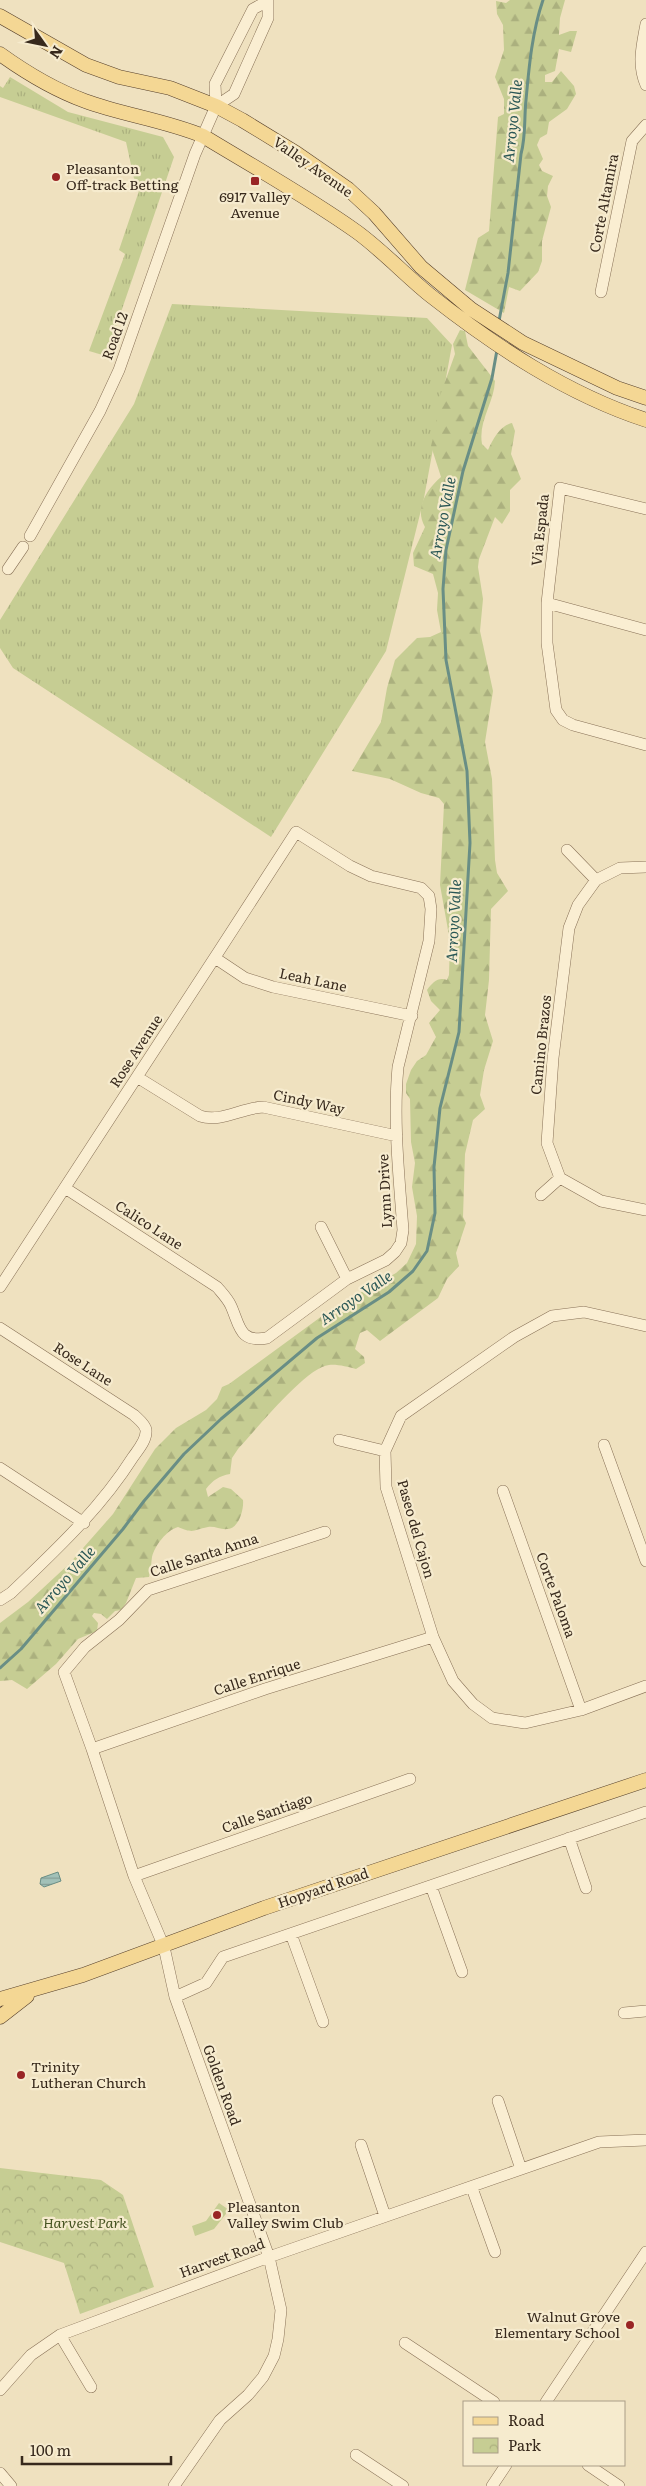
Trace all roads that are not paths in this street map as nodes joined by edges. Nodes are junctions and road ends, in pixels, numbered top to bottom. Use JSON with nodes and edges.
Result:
{"nodes":[{"id":1,"x":268,"y":1,"type":"edge"},
{"id":2,"x":0,"y":16,"type":"edge"},
{"id":3,"x":646,"y":24,"type":"edge"},
{"id":4,"x":0,"y":54,"type":"edge"},
{"id":5,"x":646,"y":85,"type":"edge"},
{"id":6,"x":216,"y":106,"type":"junction"},
{"id":7,"x":646,"y":125,"type":"edge"},
{"id":8,"x":203,"y":136,"type":"junction"},
{"id":9,"x":601,"y":292,"type":"dead end"},
{"id":10,"x":646,"y":398,"type":"edge"},
{"id":11,"x":646,"y":420,"type":"edge"},
{"id":12,"x":646,"y":509,"type":"edge"},
{"id":13,"x":30,"y":536,"type":"dead end"},
{"id":14,"x":23,"y":547,"type":"dead end"},
{"id":15,"x":8,"y":569,"type":"dead end"},
{"id":16,"x":547,"y":603,"type":"junction"},
{"id":17,"x":646,"y":630,"type":"edge"},
{"id":18,"x":646,"y":745,"type":"edge"},
{"id":19,"x":567,"y":850,"type":"dead end"},
{"id":20,"x":646,"y":867,"type":"edge"},
{"id":21,"x":596,"y":880,"type":"junction"},
{"id":22,"x":428,"y":896,"type":"joint"},
{"id":23,"x":214,"y":958,"type":"junction"},
{"id":24,"x":412,"y":1016,"type":"junction"},
{"id":25,"x":137,"y":1077,"type":"junction"},
{"id":26,"x":397,"y":1136,"type":"junction"},
{"id":27,"x":560,"y":1178,"type":"junction"},
{"id":28,"x":64,"y":1188,"type":"junction"},
{"id":29,"x":542,"y":1195,"type":"dead end"},
{"id":30,"x":646,"y":1210,"type":"edge"},
{"id":31,"x":320,"y":1227,"type":"dead end"},
{"id":32,"x":347,"y":1279,"type":"junction"},
{"id":33,"x":0,"y":1287,"type":"edge"},
{"id":34,"x":217,"y":1287,"type":"joint"},
{"id":35,"x":646,"y":1326,"type":"edge"},
{"id":36,"x":0,"y":1328,"type":"edge"},
{"id":37,"x":340,"y":1440,"type":"dead end"},
{"id":38,"x":604,"y":1445,"type":"dead end"},
{"id":39,"x":385,"y":1452,"type":"junction"},
{"id":40,"x":0,"y":1468,"type":"edge"},
{"id":41,"x":503,"y":1491,"type":"dead end"},
{"id":42,"x":84,"y":1523,"type":"junction"},
{"id":43,"x":326,"y":1532,"type":"dead end"},
{"id":44,"x":646,"y":1560,"type":"edge"},
{"id":45,"x":0,"y":1600,"type":"edge"},
{"id":46,"x":433,"y":1637,"type":"junction"},
{"id":47,"x":64,"y":1672,"type":"joint"},
{"id":48,"x":646,"y":1686,"type":"edge"},
{"id":49,"x":581,"y":1710,"type":"junction"},
{"id":50,"x":92,"y":1749,"type":"junction"},
{"id":51,"x":410,"y":1778,"type":"dead end"},
{"id":52,"x":646,"y":1780,"type":"edge"},
{"id":53,"x":646,"y":1812,"type":"edge"},
{"id":54,"x":569,"y":1838,"type":"junction"},
{"id":55,"x":134,"y":1876,"type":"junction"},
{"id":56,"x":431,"y":1886,"type":"junction"},
{"id":57,"x":586,"y":1888,"type":"dead end"},
{"id":58,"x":291,"y":1934,"type":"junction"},
{"id":59,"x":164,"y":1947,"type":"junction"},
{"id":60,"x":462,"y":1972,"type":"dead end"},
{"id":61,"x":39,"y":1988,"type":"junction"},
{"id":62,"x":175,"y":1997,"type":"junction"},
{"id":63,"x":0,"y":1999,"type":"edge"},
{"id":64,"x":646,"y":2011,"type":"edge"},
{"id":65,"x":624,"y":2013,"type":"dead end"},
{"id":66,"x":0,"y":2017,"type":"edge"},
{"id":67,"x":323,"y":2022,"type":"dead end"},
{"id":68,"x":498,"y":2101,"type":"dead end"},
{"id":69,"x":646,"y":2140,"type":"edge"},
{"id":70,"x":362,"y":2145,"type":"dead end"},
{"id":71,"x":521,"y":2169,"type":"junction"},
{"id":72,"x":472,"y":2188,"type":"junction"},
{"id":73,"x":384,"y":2216,"type":"junction"},
{"id":74,"x":495,"y":2252,"type":"dead end"},
{"id":75,"x":646,"y":2252,"type":"edge"},
{"id":76,"x":268,"y":2256,"type":"junction"},
{"id":77,"x":60,"y":2335,"type":"junction"},
{"id":78,"x":405,"y":2343,"type":"dead end"},
{"id":79,"x":91,"y":2387,"type":"dead end"},
{"id":80,"x":0,"y":2390,"type":"edge"},
{"id":81,"x":492,"y":2401,"type":"edge"},
{"id":82,"x":547,"y":2401,"type":"edge"},
{"id":83,"x":356,"y":2455,"type":"dead end"},
{"id":84,"x":505,"y":2466,"type":"edge"},
{"id":85,"x":589,"y":2466,"type":"edge"},
{"id":86,"x":0,"y":2473,"type":"edge"},
{"id":87,"x":11,"y":2486,"type":"edge"},
{"id":88,"x":174,"y":2486,"type":"edge"},
{"id":89,"x":403,"y":2486,"type":"edge"},
{"id":90,"x":492,"y":2486,"type":"edge"},
{"id":91,"x":619,"y":2486,"type":"edge"}],
"edges":[{"from":1,"to":6,"type":"street"},
{"from":1,"to":6,"type":"street"},
{"from":2,"to":6,"type":"main road","name":"Valley Avenue"},
{"from":3,"to":5,"type":"street"},
{"from":4,"to":8,"type":"main road"},
{"from":6,"to":8,"type":"street","name":"Road 12"},
{"from":6,"to":10,"type":"main road","name":"Valley Avenue"},
{"from":7,"to":9,"type":"street","name":"Corte Altamira"},
{"from":8,"to":11,"type":"main road"},
{"from":8,"to":13,"type":"street","name":"Road 12"},
{"from":12,"to":16,"type":"street","name":"Via Espada"},
{"from":14,"to":15,"type":"street"},
{"from":16,"to":17,"type":"street"},
{"from":16,"to":18,"type":"street"},
{"from":19,"to":21,"type":"street"},
{"from":20,"to":21,"type":"street","name":"Camino Brazos"},
{"from":21,"to":27,"type":"street","name":"Camino Brazos"},
{"from":22,"to":23,"type":"street","name":"Rose Avenue"},
{"from":22,"to":24,"type":"street","name":"Lynn Drive"},
{"from":23,"to":24,"type":"street","name":"Leah Lane"},
{"from":23,"to":25,"type":"street","name":"Rose Avenue"},
{"from":24,"to":26,"type":"street","name":"Lynn Drive"},
{"from":25,"to":26,"type":"street","name":"Cindy Way"},
{"from":25,"to":28,"type":"street","name":"Rose Avenue"},
{"from":26,"to":32,"type":"street","name":"Lynn Drive"},
{"from":27,"to":29,"type":"street"},
{"from":27,"to":30,"type":"street"},
{"from":28,"to":33,"type":"street","name":"Rose Avenue"},
{"from":28,"to":34,"type":"street","name":"Calico Lane"},
{"from":31,"to":32,"type":"street"},
{"from":32,"to":34,"type":"street","name":"Lynn Drive"},
{"from":35,"to":39,"type":"street","name":"Paseo del Cajon"},
{"from":36,"to":42,"type":"street","name":"Rose Lane"},
{"from":37,"to":39,"type":"street"},
{"from":38,"to":44,"type":"street"},
{"from":39,"to":46,"type":"street","name":"Paseo del Cajon"},
{"from":40,"to":42,"type":"street"},
{"from":41,"to":49,"type":"street","name":"Corte Paloma"},
{"from":42,"to":45,"type":"street"},
{"from":43,"to":47,"type":"street","name":"Calle Santa Anna"},
{"from":46,"to":49,"type":"street","name":"Paseo del Cajon"},
{"from":46,"to":50,"type":"street","name":"Calle Enrique"},
{"from":47,"to":50,"type":"street","name":"Golden Road"},
{"from":48,"to":49,"type":"street","name":"Paseo del Cajon"},
{"from":50,"to":55,"type":"street","name":"Golden Road"},
{"from":51,"to":55,"type":"street","name":"Calle Santiago"},
{"from":52,"to":59,"type":"main road","name":"Hopyard Road"},
{"from":53,"to":54,"type":"street"},
{"from":54,"to":56,"type":"street"},
{"from":54,"to":57,"type":"street"},
{"from":55,"to":59,"type":"street","name":"Golden Road"},
{"from":56,"to":58,"type":"street"},
{"from":56,"to":60,"type":"street"},
{"from":58,"to":62,"type":"street"},
{"from":58,"to":67,"type":"street"},
{"from":59,"to":61,"type":"main road","name":"Hopyard Road"},
{"from":59,"to":62,"type":"street","name":"Golden Road"},
{"from":61,"to":63,"type":"main road","name":"Hopyard Road"},
{"from":61,"to":66,"type":"main road"},
{"from":62,"to":76,"type":"street","name":"Golden Road"},
{"from":64,"to":65,"type":"street"},
{"from":68,"to":71,"type":"street"},
{"from":69,"to":71,"type":"street","name":"Harvest Road"},
{"from":70,"to":73,"type":"street"},
{"from":71,"to":72,"type":"street","name":"Harvest Road"},
{"from":72,"to":73,"type":"street","name":"Harvest Road"},
{"from":72,"to":74,"type":"street"},
{"from":73,"to":76,"type":"street","name":"Harvest Road"},
{"from":75,"to":82,"type":"street"},
{"from":76,"to":77,"type":"street","name":"Harvest Road"},
{"from":76,"to":88,"type":"street","name":"Golden Road"},
{"from":77,"to":79,"type":"street"},
{"from":77,"to":80,"type":"street","name":"Harvest Road"},
{"from":78,"to":81,"type":"street"},
{"from":83,"to":89,"type":"street"},
{"from":84,"to":90,"type":"street"},
{"from":85,"to":91,"type":"street"},
{"from":86,"to":87,"type":"street"}]}
